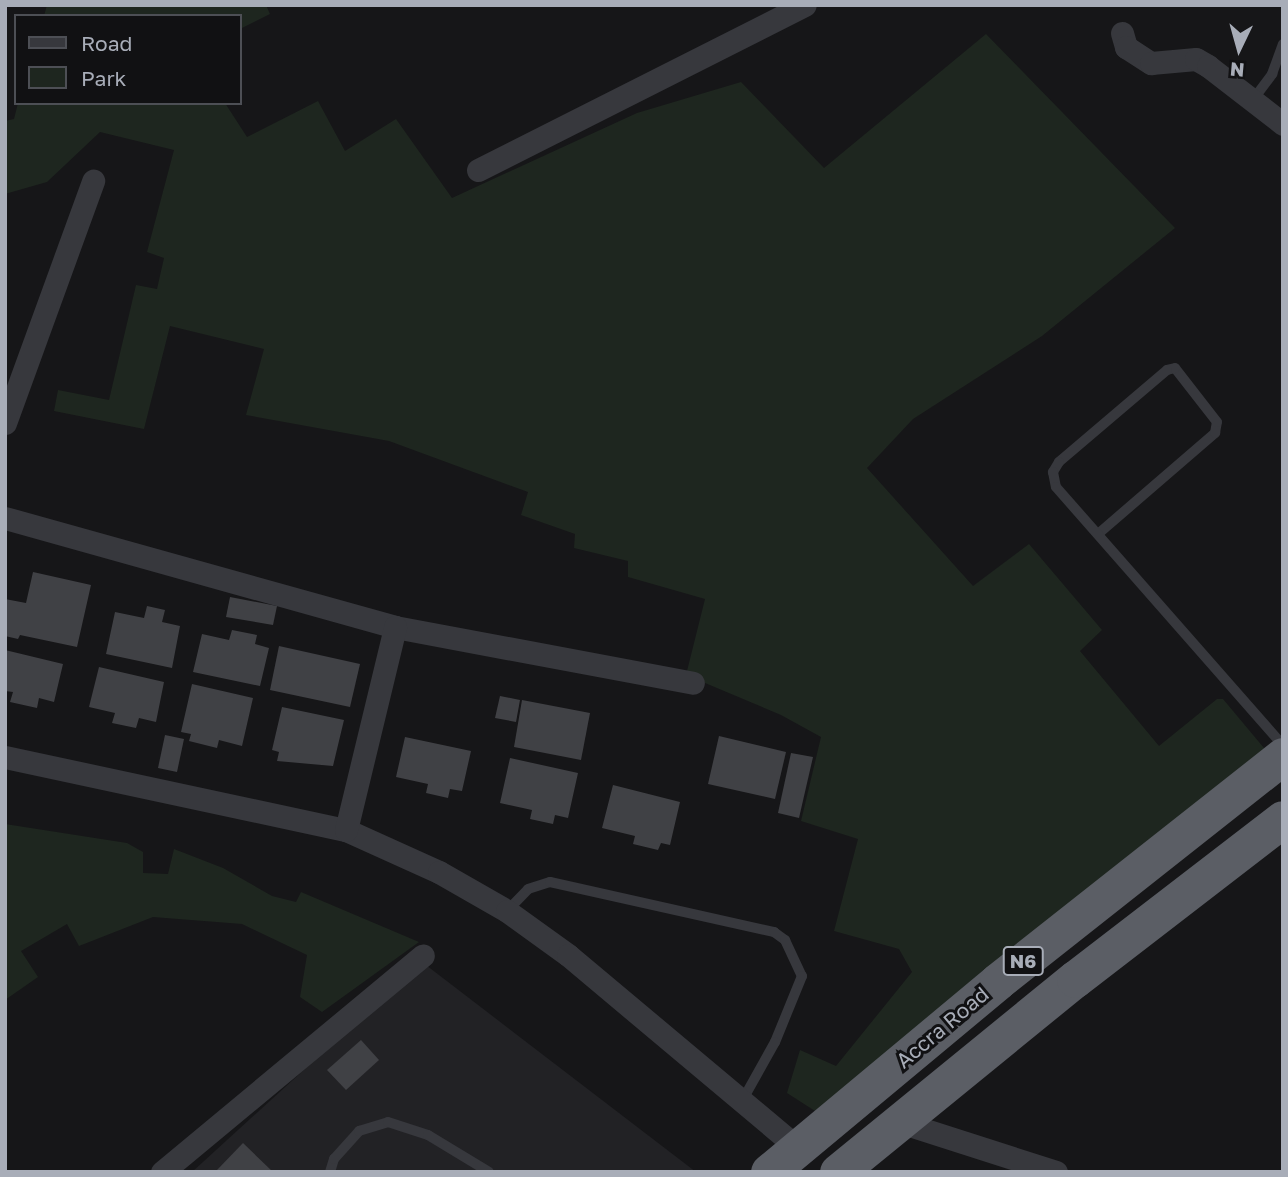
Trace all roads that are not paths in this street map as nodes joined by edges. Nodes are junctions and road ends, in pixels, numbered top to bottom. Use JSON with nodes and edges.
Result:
{"nodes":[{"id":1,"x":805,"y":5,"type":"edge"},
{"id":2,"x":1122,"y":33,"type":"dead end"},
{"id":3,"x":1283,"y":44,"type":"edge"},
{"id":4,"x":1252,"y":101,"type":"junction"},
{"id":5,"x":1283,"y":124,"type":"edge"},
{"id":6,"x":478,"y":170,"type":"dead end"},
{"id":7,"x":93,"y":181,"type":"dead end"},
{"id":8,"x":5,"y":423,"type":"edge"},
{"id":9,"x":5,"y":519,"type":"edge"},
{"id":10,"x":1098,"y":534,"type":"junction"},
{"id":11,"x":395,"y":626,"type":"junction"},
{"id":12,"x":693,"y":683,"type":"dead end"},
{"id":13,"x":1283,"y":745,"type":"edge"},
{"id":14,"x":1283,"y":756,"type":"edge"},
{"id":15,"x":5,"y":757,"type":"edge"},
{"id":16,"x":1283,"y":819,"type":"edge"},
{"id":17,"x":346,"y":830,"type":"junction"},
{"id":18,"x":507,"y":911,"type":"junction"},
{"id":19,"x":423,"y":956,"type":"dead end"},
{"id":20,"x":742,"y":1101,"type":"junction"},
{"id":21,"x":897,"y":1121,"type":"junction"},
{"id":22,"x":798,"y":1148,"type":"junction"},
{"id":23,"x":162,"y":1172,"type":"edge"},
{"id":24,"x":330,"y":1172,"type":"edge"},
{"id":25,"x":489,"y":1172,"type":"edge"},
{"id":26,"x":769,"y":1172,"type":"edge"},
{"id":27,"x":838,"y":1172,"type":"edge"},
{"id":28,"x":1056,"y":1172,"type":"edge"}],
"edges":[{"from":1,"to":6,"type":"street"},
{"from":2,"to":4,"type":"street"},
{"from":3,"to":4,"type":"lane"},
{"from":4,"to":5,"type":"street"},
{"from":7,"to":8,"type":"street"},
{"from":9,"to":11,"type":"street"},
{"from":10,"to":10,"type":"lane"},
{"from":10,"to":13,"type":"lane"},
{"from":11,"to":12,"type":"street"},
{"from":11,"to":17,"type":"street"},
{"from":14,"to":22,"type":"highway","name":"Accra Road","number":"N6"},
{"from":15,"to":17,"type":"street"},
{"from":16,"to":21,"type":"highway","name":"Accra Road","number":"N6"},
{"from":17,"to":18,"type":"street"},
{"from":18,"to":20,"type":"street"},
{"from":18,"to":20,"type":"lane"},
{"from":19,"to":23,"type":"street"},
{"from":20,"to":22,"type":"street"},
{"from":21,"to":27,"type":"highway","name":"Accra Road","number":"N6"},
{"from":21,"to":28,"type":"street"},
{"from":22,"to":26,"type":"highway","name":"Accra Road","number":"N6"},
{"from":24,"to":25,"type":"lane"}]}
